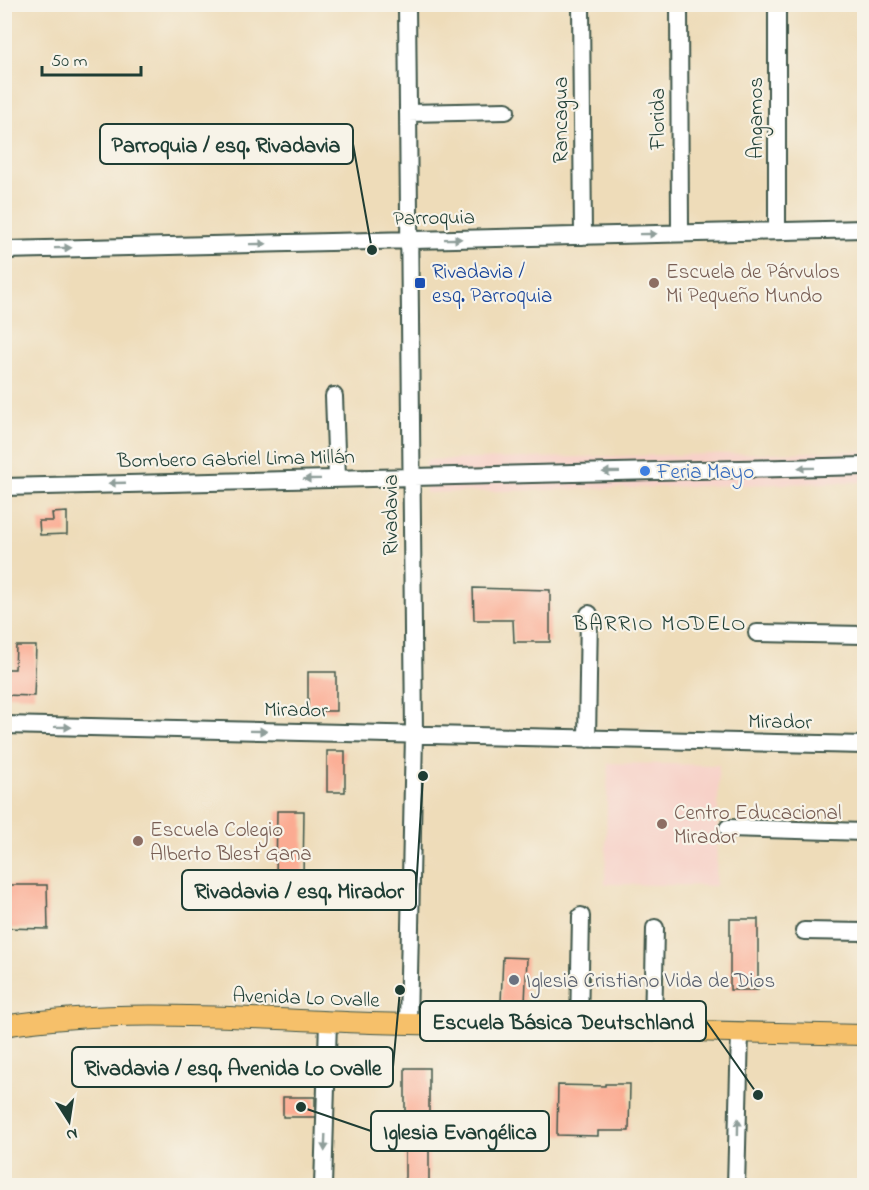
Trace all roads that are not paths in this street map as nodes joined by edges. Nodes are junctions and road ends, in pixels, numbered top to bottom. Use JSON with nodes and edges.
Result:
{"nodes":[{"id":1,"x":407,"y":4,"type":"edge"},
{"id":2,"x":581,"y":4,"type":"edge"},
{"id":3,"x":679,"y":4,"type":"edge"},
{"id":4,"x":777,"y":4,"type":"edge"},
{"id":5,"x":506,"y":111,"type":"dead end"},
{"id":6,"x":408,"y":113,"type":"junction"},
{"id":7,"x":864,"y":229,"type":"edge"},
{"id":8,"x":777,"y":231,"type":"junction"},
{"id":9,"x":680,"y":234,"type":"junction"},
{"id":10,"x":583,"y":236,"type":"junction"},
{"id":11,"x":409,"y":240,"type":"junction"},
{"id":12,"x":4,"y":250,"type":"edge"},
{"id":13,"x":334,"y":396,"type":"dead end"},
{"id":14,"x":864,"y":466,"type":"edge"},
{"id":15,"x":412,"y":477,"type":"junction"},
{"id":16,"x":337,"y":478,"type":"junction"},
{"id":17,"x":4,"y":487,"type":"edge"},
{"id":18,"x":589,"y":614,"type":"dead end"},
{"id":19,"x":757,"y":633,"type":"dead end"},
{"id":20,"x":864,"y":635,"type":"edge"},
{"id":21,"x":4,"y":725,"type":"edge"},
{"id":22,"x":414,"y":734,"type":"junction"},
{"id":23,"x":587,"y":739,"type":"junction"},
{"id":24,"x":864,"y":745,"type":"edge"},
{"id":25,"x":728,"y":828,"type":"dead end"},
{"id":26,"x":864,"y":832,"type":"edge"},
{"id":27,"x":581,"y":916,"type":"dead end"},
{"id":28,"x":654,"y":928,"type":"dead end"},
{"id":29,"x":804,"y":931,"type":"dead end"},
{"id":30,"x":864,"y":932,"type":"edge"},
{"id":31,"x":70,"y":1020,"type":"junction"},
{"id":32,"x":328,"y":1022,"type":"junction"},
{"id":33,"x":408,"y":1024,"type":"junction"},
{"id":34,"x":4,"y":1026,"type":"edge"},
{"id":35,"x":579,"y":1029,"type":"junction"},
{"id":36,"x":653,"y":1030,"type":"junction"},
{"id":37,"x":740,"y":1032,"type":"junction"},
{"id":38,"x":864,"y":1035,"type":"edge"},
{"id":39,"x":4,"y":1039,"type":"edge"},
{"id":40,"x":323,"y":1185,"type":"edge"},
{"id":41,"x":736,"y":1185,"type":"edge"}],
"edges":[{"from":1,"to":6,"type":"street","name":"Rivadavia"},
{"from":2,"to":10,"type":"street","name":"Rancagua"},
{"from":3,"to":9,"type":"street","name":"Florida"},
{"from":4,"to":8,"type":"street","name":"Angamos"},
{"from":5,"to":6,"type":"street"},
{"from":6,"to":11,"type":"street","name":"Rivadavia"},
{"from":7,"to":8,"type":"street","name":"Parroquia"},
{"from":8,"to":9,"type":"street","name":"Parroquia"},
{"from":10,"to":9,"type":"street","name":"Parroquia","one_way":true},
{"from":11,"to":10,"type":"street","name":"Parroquia","one_way":true},
{"from":12,"to":11,"type":"street","name":"Parroquia","one_way":true},
{"from":11,"to":15,"type":"street","name":"Rivadavia"},
{"from":13,"to":16,"type":"street"},
{"from":14,"to":15,"type":"street","name":"Bombero Gabriel Lima Millán","one_way":true},
{"from":15,"to":16,"type":"street","name":"Bombero Gabriel Lima Millán"},
{"from":15,"to":22,"type":"street","name":"Rivadavia"},
{"from":16,"to":17,"type":"street","name":"Bombero Gabriel Lima Millán","one_way":true},
{"from":18,"to":23,"type":"street"},
{"from":19,"to":20,"type":"street"},
{"from":21,"to":22,"type":"street","name":"Mirador","one_way":true},
{"from":22,"to":23,"type":"street","name":"Mirador"},
{"from":22,"to":33,"type":"street","name":"Rivadavia"},
{"from":23,"to":24,"type":"street","name":"Mirador"},
{"from":25,"to":26,"type":"street"},
{"from":27,"to":35,"type":"street"},
{"from":28,"to":36,"type":"street"},
{"from":29,"to":30,"type":"street"},
{"from":31,"to":32,"type":"main road","name":"Avenida Lo Ovalle"},
{"from":31,"to":34,"type":"main road","name":"Avenida Lo Ovalle"},
{"from":31,"to":39,"type":"main road","name":"Avenida Lo Ovalle"},
{"from":32,"to":33,"type":"main road","name":"Avenida Lo Ovalle"},
{"from":32,"to":40,"type":"street","one_way":true},
{"from":33,"to":35,"type":"main road","name":"Avenida Lo Ovalle"},
{"from":35,"to":36,"type":"main road","name":"Avenida Lo Ovalle"},
{"from":36,"to":37,"type":"main road","name":"Avenida Lo Ovalle"},
{"from":37,"to":38,"type":"main road","name":"Avenida Lo Ovalle"},
{"from":41,"to":37,"type":"street","one_way":true}]}
